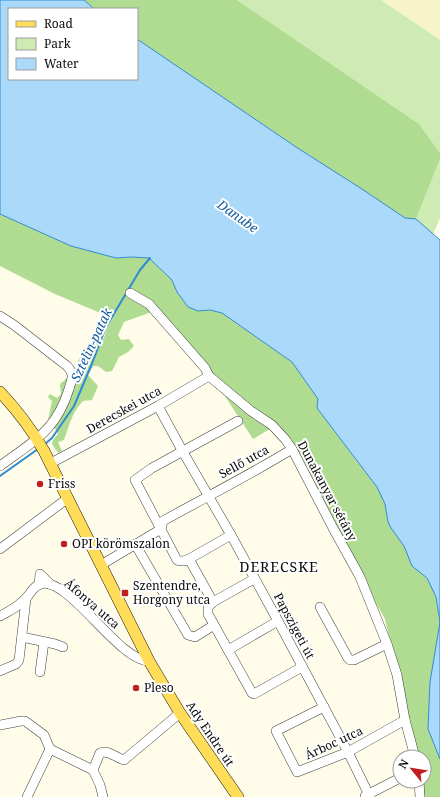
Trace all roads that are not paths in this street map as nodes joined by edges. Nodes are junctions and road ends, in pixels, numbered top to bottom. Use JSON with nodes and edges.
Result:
{"nodes":[{"id":1,"x":130,"y":293,"type":"dead end"},
{"id":2,"x":0,"y":316,"type":"edge"},
{"id":3,"x":209,"y":376,"type":"junction"},
{"id":4,"x":0,"y":392,"type":"edge"},
{"id":5,"x":158,"y":406,"type":"junction"},
{"id":6,"x":238,"y":421,"type":"dead end"},
{"id":7,"x":40,"y":444,"type":"junction"},
{"id":8,"x":292,"y":449,"type":"junction"},
{"id":9,"x":183,"y":452,"type":"junction"},
{"id":10,"x":51,"y":463,"type":"junction"},
{"id":11,"x":0,"y":466,"type":"edge"},
{"id":12,"x":208,"y":496,"type":"junction"},
{"id":13,"x":68,"y":498,"type":"junction"},
{"id":14,"x":161,"y":529,"type":"junction"},
{"id":15,"x":231,"y":535,"type":"junction"},
{"id":16,"x":135,"y":544,"type":"junction"},
{"id":17,"x":0,"y":549,"type":"edge"},
{"id":18,"x":189,"y":559,"type":"junction"},
{"id":19,"x":101,"y":565,"type":"junction"},
{"id":20,"x":254,"y":579,"type":"junction"},
{"id":21,"x":26,"y":599,"type":"junction"},
{"id":22,"x":213,"y":602,"type":"junction"},
{"id":23,"x":320,"y":608,"type":"dead end"},
{"id":24,"x":0,"y":616,"type":"edge"},
{"id":25,"x":278,"y":621,"type":"junction"},
{"id":26,"x":214,"y":625,"type":"junction"},
{"id":27,"x":22,"y":637,"type":"junction"},
{"id":28,"x":44,"y":642,"type":"junction"},
{"id":29,"x":387,"y":644,"type":"junction"},
{"id":30,"x":63,"y":647,"type":"dead end"},
{"id":31,"x":228,"y":650,"type":"junction"},
{"id":32,"x":149,"y":661,"type":"junction"},
{"id":33,"x":302,"y":667,"type":"junction"},
{"id":34,"x":0,"y":671,"type":"edge"},
{"id":35,"x":40,"y":672,"type":"dead end"},
{"id":36,"x":324,"y":707,"type":"junction"},
{"id":37,"x":180,"y":714,"type":"junction"},
{"id":38,"x":405,"y":720,"type":"junction"},
{"id":39,"x":0,"y":726,"type":"edge"},
{"id":40,"x":50,"y":749,"type":"junction"},
{"id":41,"x":414,"y":749,"type":"edge"},
{"id":42,"x":348,"y":752,"type":"junction"},
{"id":43,"x":93,"y":770,"type":"junction"},
{"id":44,"x":392,"y":782,"type":"edge"},
{"id":45,"x":368,"y":796,"type":"edge"},
{"id":46,"x":27,"y":797,"type":"edge"},
{"id":47,"x":103,"y":797,"type":"edge"},
{"id":48,"x":238,"y":797,"type":"edge"}],
"edges":[{"from":1,"to":3,"type":"street","name":"Dunakanyar sétány"},
{"from":2,"to":7,"type":"street"},
{"from":3,"to":5,"type":"street","name":"Derecskei utca"},
{"from":3,"to":8,"type":"street","name":"Dunakanyar sétány"},
{"from":4,"to":7,"type":"main road","name":"Ady Endre út"},
{"from":5,"to":9,"type":"street","name":"Papszigeti út"},
{"from":5,"to":10,"type":"street","name":"Derecskei utca"},
{"from":6,"to":9,"type":"street"},
{"from":7,"to":10,"type":"main road","name":"Ady Endre út"},
{"from":7,"to":11,"type":"street"},
{"from":8,"to":12,"type":"street","name":"Sellő utca"},
{"from":8,"to":29,"type":"street","name":"Dunakanyar sétány"},
{"from":9,"to":12,"type":"street","name":"Papszigeti út"},
{"from":9,"to":14,"type":"street"},
{"from":10,"to":13,"type":"main road","name":"Ady Endre út"},
{"from":12,"to":14,"type":"street","name":"Sellő utca"},
{"from":12,"to":15,"type":"street","name":"Papszigeti út"},
{"from":13,"to":17,"type":"street"},
{"from":13,"to":19,"type":"main road","name":"Ady Endre út"},
{"from":14,"to":16,"type":"street","name":"Sellő utca"},
{"from":14,"to":18,"type":"street"},
{"from":15,"to":18,"type":"street"},
{"from":15,"to":20,"type":"street","name":"Papszigeti út"},
{"from":16,"to":19,"type":"street","name":"Sellő utca"},
{"from":16,"to":26,"type":"street"},
{"from":18,"to":22,"type":"street"},
{"from":19,"to":32,"type":"main road","name":"Ady Endre út"},
{"from":20,"to":22,"type":"street"},
{"from":20,"to":25,"type":"street","name":"Papszigeti út"},
{"from":21,"to":24,"type":"street","name":"Áfonya utca"},
{"from":21,"to":27,"type":"street"},
{"from":21,"to":32,"type":"street","name":"Áfonya utca"},
{"from":22,"to":26,"type":"street"},
{"from":23,"to":29,"type":"street"},
{"from":25,"to":31,"type":"street"},
{"from":25,"to":33,"type":"street","name":"Papszigeti út"},
{"from":26,"to":31,"type":"street"},
{"from":27,"to":28,"type":"street"},
{"from":27,"to":34,"type":"street"},
{"from":28,"to":30,"type":"street"},
{"from":28,"to":35,"type":"street"},
{"from":29,"to":38,"type":"street","name":"Dunakanyar sétány"},
{"from":31,"to":33,"type":"street"},
{"from":32,"to":37,"type":"main road","name":"Ady Endre út"},
{"from":33,"to":36,"type":"street","name":"Papszigeti út"},
{"from":36,"to":42,"type":"street","name":"Papszigeti út"},
{"from":36,"to":42,"type":"street","name":"Árboc utca"},
{"from":37,"to":43,"type":"street"},
{"from":37,"to":48,"type":"main road","name":"Ady Endre út"},
{"from":38,"to":41,"type":"street","name":"Dunakanyar sétány"},
{"from":38,"to":42,"type":"street","name":"Árboc utca"},
{"from":39,"to":40,"type":"street"},
{"from":40,"to":43,"type":"street"},
{"from":40,"to":46,"type":"street"},
{"from":42,"to":45,"type":"street","name":"Papszigeti út"},
{"from":43,"to":47,"type":"street"},
{"from":44,"to":45,"type":"street"}]}
